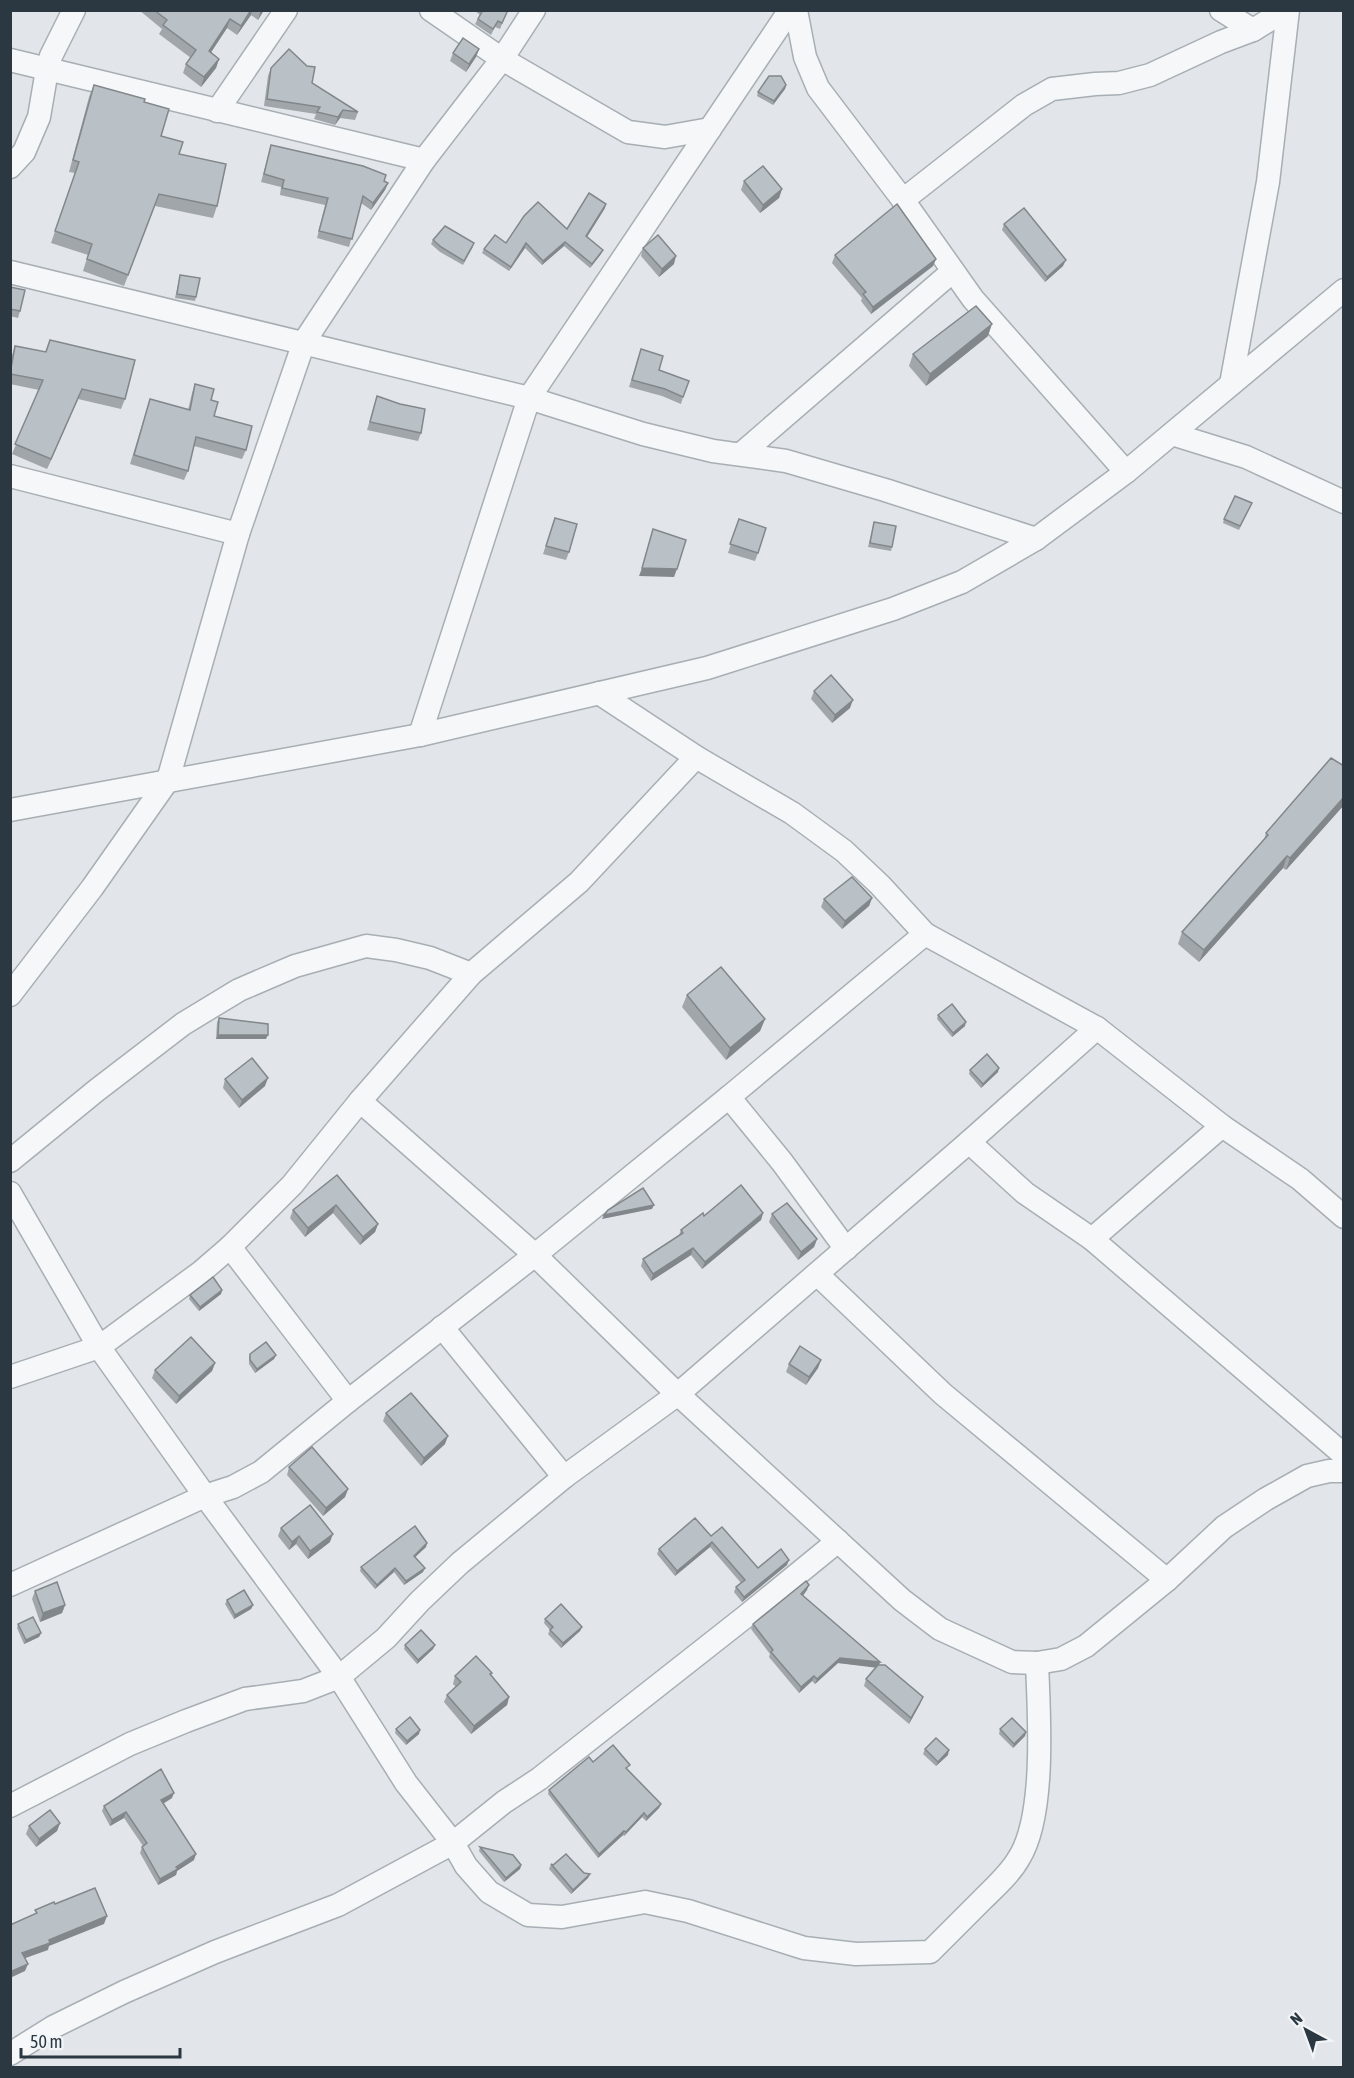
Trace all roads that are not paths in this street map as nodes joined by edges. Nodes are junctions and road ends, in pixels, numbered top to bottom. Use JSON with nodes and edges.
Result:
{"nodes":[{"id":1,"x":74,"y":10,"type":"edge"},
{"id":2,"x":286,"y":10,"type":"edge"},
{"id":3,"x":431,"y":10,"type":"edge"},
{"id":4,"x":534,"y":10,"type":"edge"},
{"id":5,"x":790,"y":10,"type":"edge"},
{"id":6,"x":796,"y":10,"type":"edge"},
{"id":7,"x":1221,"y":10,"type":"edge"},
{"id":8,"x":1287,"y":10,"type":"edge"},
{"id":9,"x":1253,"y":30,"type":"junction"},
{"id":10,"x":502,"y":59,"type":"junction"},
{"id":11,"x":10,"y":60,"type":"edge"},
{"id":12,"x":47,"y":70,"type":"junction"},
{"id":13,"x":217,"y":111,"type":"junction"},
{"id":14,"x":710,"y":129,"type":"junction"},
{"id":15,"x":423,"y":160,"type":"junction"},
{"id":16,"x":10,"y":167,"type":"edge"},
{"id":17,"x":903,"y":200,"type":"junction"},
{"id":18,"x":953,"y":270,"type":"junction"},
{"id":19,"x":10,"y":272,"type":"edge"},
{"id":20,"x":1344,"y":290,"type":"edge"},
{"id":21,"x":304,"y":342,"type":"junction"},
{"id":22,"x":1231,"y":384,"type":"junction"},
{"id":23,"x":529,"y":398,"type":"junction"},
{"id":24,"x":1172,"y":434,"type":"junction"},
{"id":25,"x":741,"y":454,"type":"junction"},
{"id":26,"x":1126,"y":472,"type":"junction"},
{"id":27,"x":10,"y":476,"type":"edge"},
{"id":28,"x":1344,"y":502,"type":"edge"},
{"id":29,"x":238,"y":534,"type":"junction"},
{"id":30,"x":1036,"y":539,"type":"junction"},
{"id":31,"x":599,"y":693,"type":"junction"},
{"id":32,"x":420,"y":735,"type":"junction"},
{"id":33,"x":696,"y":757,"type":"junction"},
{"id":34,"x":168,"y":780,"type":"junction"},
{"id":35,"x":10,"y":810,"type":"edge"},
{"id":36,"x":925,"y":934,"type":"junction"},
{"id":37,"x":471,"y":975,"type":"junction"},
{"id":38,"x":10,"y":995,"type":"edge"},
{"id":39,"x":1097,"y":1028,"type":"junction"},
{"id":40,"x":729,"y":1097,"type":"junction"},
{"id":41,"x":360,"y":1101,"type":"junction"},
{"id":42,"x":1222,"y":1126,"type":"junction"},
{"id":43,"x":969,"y":1142,"type":"junction"},
{"id":44,"x":10,"y":1161,"type":"edge"},
{"id":45,"x":10,"y":1193,"type":"edge"},
{"id":46,"x":1344,"y":1217,"type":"edge"},
{"id":47,"x":1092,"y":1239,"type":"junction"},
{"id":48,"x":230,"y":1247,"type":"junction"},
{"id":49,"x":846,"y":1249,"type":"junction"},
{"id":50,"x":535,"y":1255,"type":"junction"},
{"id":51,"x":817,"y":1274,"type":"junction"},
{"id":52,"x":442,"y":1327,"type":"junction"},
{"id":53,"x":99,"y":1347,"type":"junction"},
{"id":54,"x":10,"y":1377,"type":"edge"},
{"id":55,"x":678,"y":1394,"type":"junction"},
{"id":56,"x":348,"y":1401,"type":"junction"},
{"id":57,"x":1344,"y":1455,"type":"edge"},
{"id":58,"x":1344,"y":1471,"type":"edge"},
{"id":59,"x":564,"y":1477,"type":"junction"},
{"id":60,"x":205,"y":1496,"type":"junction"},
{"id":61,"x":838,"y":1540,"type":"junction"},
{"id":62,"x":1167,"y":1580,"type":"junction"},
{"id":63,"x":10,"y":1585,"type":"edge"},
{"id":64,"x":1037,"y":1663,"type":"junction"},
{"id":65,"x":339,"y":1677,"type":"junction"},
{"id":66,"x":10,"y":1806,"type":"edge"},
{"id":67,"x":453,"y":1843,"type":"junction"},
{"id":68,"x":10,"y":2054,"type":"edge"}],
"edges":[{"from":1,"to":12,"type":"street"},
{"from":2,"to":13,"type":"street"},
{"from":3,"to":10,"type":"street"},
{"from":4,"to":10,"type":"street"},
{"from":5,"to":14,"type":"street"},
{"from":6,"to":17,"type":"street"},
{"from":7,"to":9,"type":"street"},
{"from":8,"to":9,"type":"street"},
{"from":8,"to":22,"type":"street"},
{"from":9,"to":17,"type":"street"},
{"from":10,"to":14,"type":"street"},
{"from":10,"to":15,"type":"street"},
{"from":11,"to":12,"type":"street"},
{"from":12,"to":13,"type":"street"},
{"from":12,"to":16,"type":"street"},
{"from":13,"to":15,"type":"street"},
{"from":14,"to":23,"type":"street"},
{"from":15,"to":21,"type":"street"},
{"from":17,"to":18,"type":"street"},
{"from":18,"to":25,"type":"street"},
{"from":18,"to":26,"type":"street"},
{"from":19,"to":21,"type":"street"},
{"from":20,"to":22,"type":"street"},
{"from":21,"to":23,"type":"street"},
{"from":21,"to":29,"type":"street"},
{"from":22,"to":24,"type":"street"},
{"from":23,"to":25,"type":"street"},
{"from":23,"to":32,"type":"street"},
{"from":24,"to":26,"type":"street"},
{"from":24,"to":28,"type":"street"},
{"from":25,"to":30,"type":"street"},
{"from":26,"to":30,"type":"street"},
{"from":27,"to":29,"type":"street"},
{"from":29,"to":34,"type":"street"},
{"from":30,"to":31,"type":"street"},
{"from":31,"to":32,"type":"street"},
{"from":31,"to":33,"type":"street"},
{"from":32,"to":34,"type":"street"},
{"from":33,"to":36,"type":"street"},
{"from":33,"to":37,"type":"street"},
{"from":34,"to":35,"type":"street"},
{"from":34,"to":38,"type":"street"},
{"from":36,"to":39,"type":"street"},
{"from":36,"to":40,"type":"street"},
{"from":37,"to":41,"type":"street"},
{"from":37,"to":44,"type":"street"},
{"from":39,"to":42,"type":"street"},
{"from":39,"to":43,"type":"street"},
{"from":40,"to":49,"type":"street"},
{"from":40,"to":50,"type":"street"},
{"from":41,"to":48,"type":"street"},
{"from":41,"to":50,"type":"street"},
{"from":42,"to":46,"type":"street"},
{"from":42,"to":47,"type":"street"},
{"from":43,"to":47,"type":"street"},
{"from":43,"to":49,"type":"street"},
{"from":45,"to":53,"type":"street"},
{"from":47,"to":57,"type":"street"},
{"from":48,"to":53,"type":"street"},
{"from":48,"to":56,"type":"street"},
{"from":49,"to":51,"type":"street"},
{"from":50,"to":52,"type":"street"},
{"from":50,"to":55,"type":"street"},
{"from":51,"to":55,"type":"street"},
{"from":51,"to":62,"type":"street"},
{"from":52,"to":56,"type":"street"},
{"from":52,"to":59,"type":"street"},
{"from":53,"to":54,"type":"street"},
{"from":53,"to":60,"type":"street"},
{"from":55,"to":59,"type":"street"},
{"from":55,"to":61,"type":"street"},
{"from":56,"to":60,"type":"street"},
{"from":58,"to":62,"type":"street"},
{"from":59,"to":65,"type":"street"},
{"from":60,"to":63,"type":"street"},
{"from":60,"to":65,"type":"street"},
{"from":61,"to":64,"type":"street"},
{"from":61,"to":67,"type":"street"},
{"from":62,"to":64,"type":"street"},
{"from":64,"to":67,"type":"street"},
{"from":65,"to":66,"type":"street"},
{"from":65,"to":67,"type":"street"},
{"from":67,"to":68,"type":"street"}]}
